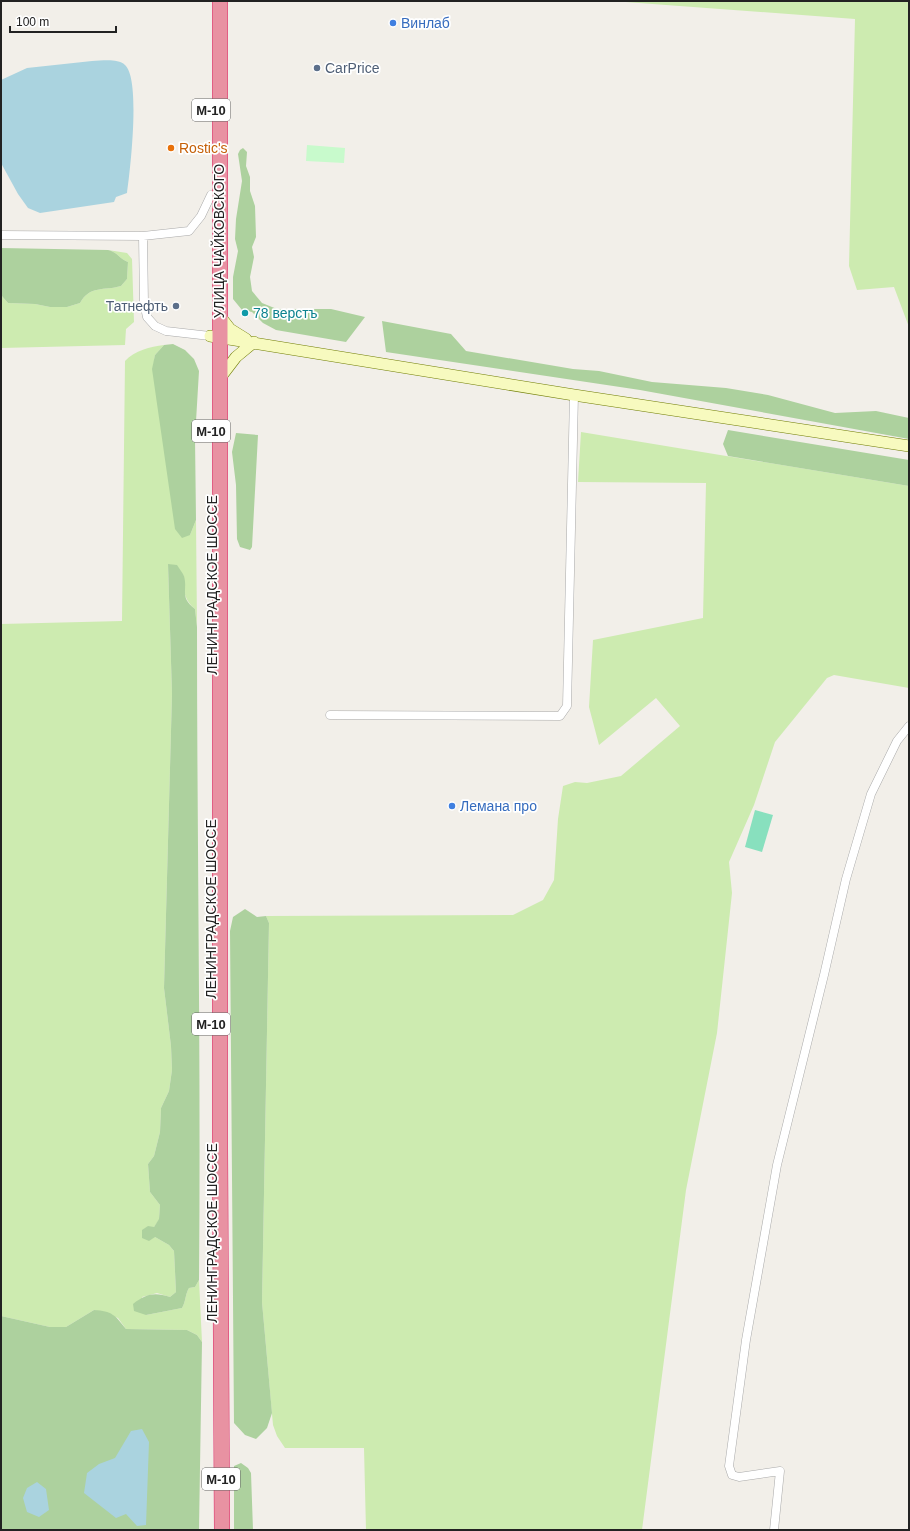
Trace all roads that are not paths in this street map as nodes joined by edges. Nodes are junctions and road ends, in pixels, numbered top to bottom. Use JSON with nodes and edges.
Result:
{"nodes":[{"id":1,"x":211,"y":1,"type":"edge"},
{"id":2,"x":220,"y":1,"type":"edge"},
{"id":3,"x":211,"y":195,"type":"junction"},
{"id":4,"x":1,"y":235,"type":"edge"},
{"id":5,"x":143,"y":236,"type":"junction"},
{"id":6,"x":219,"y":314,"type":"junction"},
{"id":7,"x":214,"y":337,"type":"junction"},
{"id":8,"x":254,"y":342,"type":"junction"},
{"id":9,"x":220,"y":378,"type":"junction"},
{"id":10,"x":574,"y":395,"type":"junction"},
{"id":11,"x":909,"y":446,"type":"edge"},
{"id":12,"x":330,"y":715,"type":"dead end"},
{"id":13,"x":909,"y":726,"type":"edge"},
{"id":14,"x":214,"y":1530,"type":"edge"},
{"id":15,"x":222,"y":1530,"type":"edge"},
{"id":16,"x":774,"y":1530,"type":"edge"}],
"edges":[{"from":1,"to":3,"type":"highway","name":"УЛИЦА ЧАЙКОВСКОГО","number":"М-10"},
{"from":2,"to":6,"type":"highway","name":"УЛИЦА ЧАЙКОВСКОГО","number":"М-10"},
{"from":3,"to":5,"type":"street"},
{"from":3,"to":7,"type":"highway","name":"УЛИЦА ЧАЙКОВСКОГО","number":"М-10"},
{"from":4,"to":5,"type":"street"},
{"from":5,"to":7,"type":"street"},
{"from":6,"to":7,"type":"highway","name":"УЛИЦА ЧАЙКОВСКОГО","number":"М-10"},
{"from":6,"to":8,"type":"street"},
{"from":7,"to":8,"type":"street"},
{"from":7,"to":9,"type":"highway","name":"ЛЕНИНГРАДСКОЕ ШОССЕ","number":"М-10"},
{"from":7,"to":14,"type":"highway","name":"ЛЕНИНГРАДСКОЕ ШОССЕ","number":"М-10"},
{"from":8,"to":9,"type":"street"},
{"from":8,"to":10,"type":"street"},
{"from":9,"to":15,"type":"highway","name":"ЛЕНИНГРАДСКОЕ ШОССЕ","number":"М-10"},
{"from":10,"to":11,"type":"street"},
{"from":10,"to":12,"type":"street"},
{"from":13,"to":16,"type":"street"}]}
